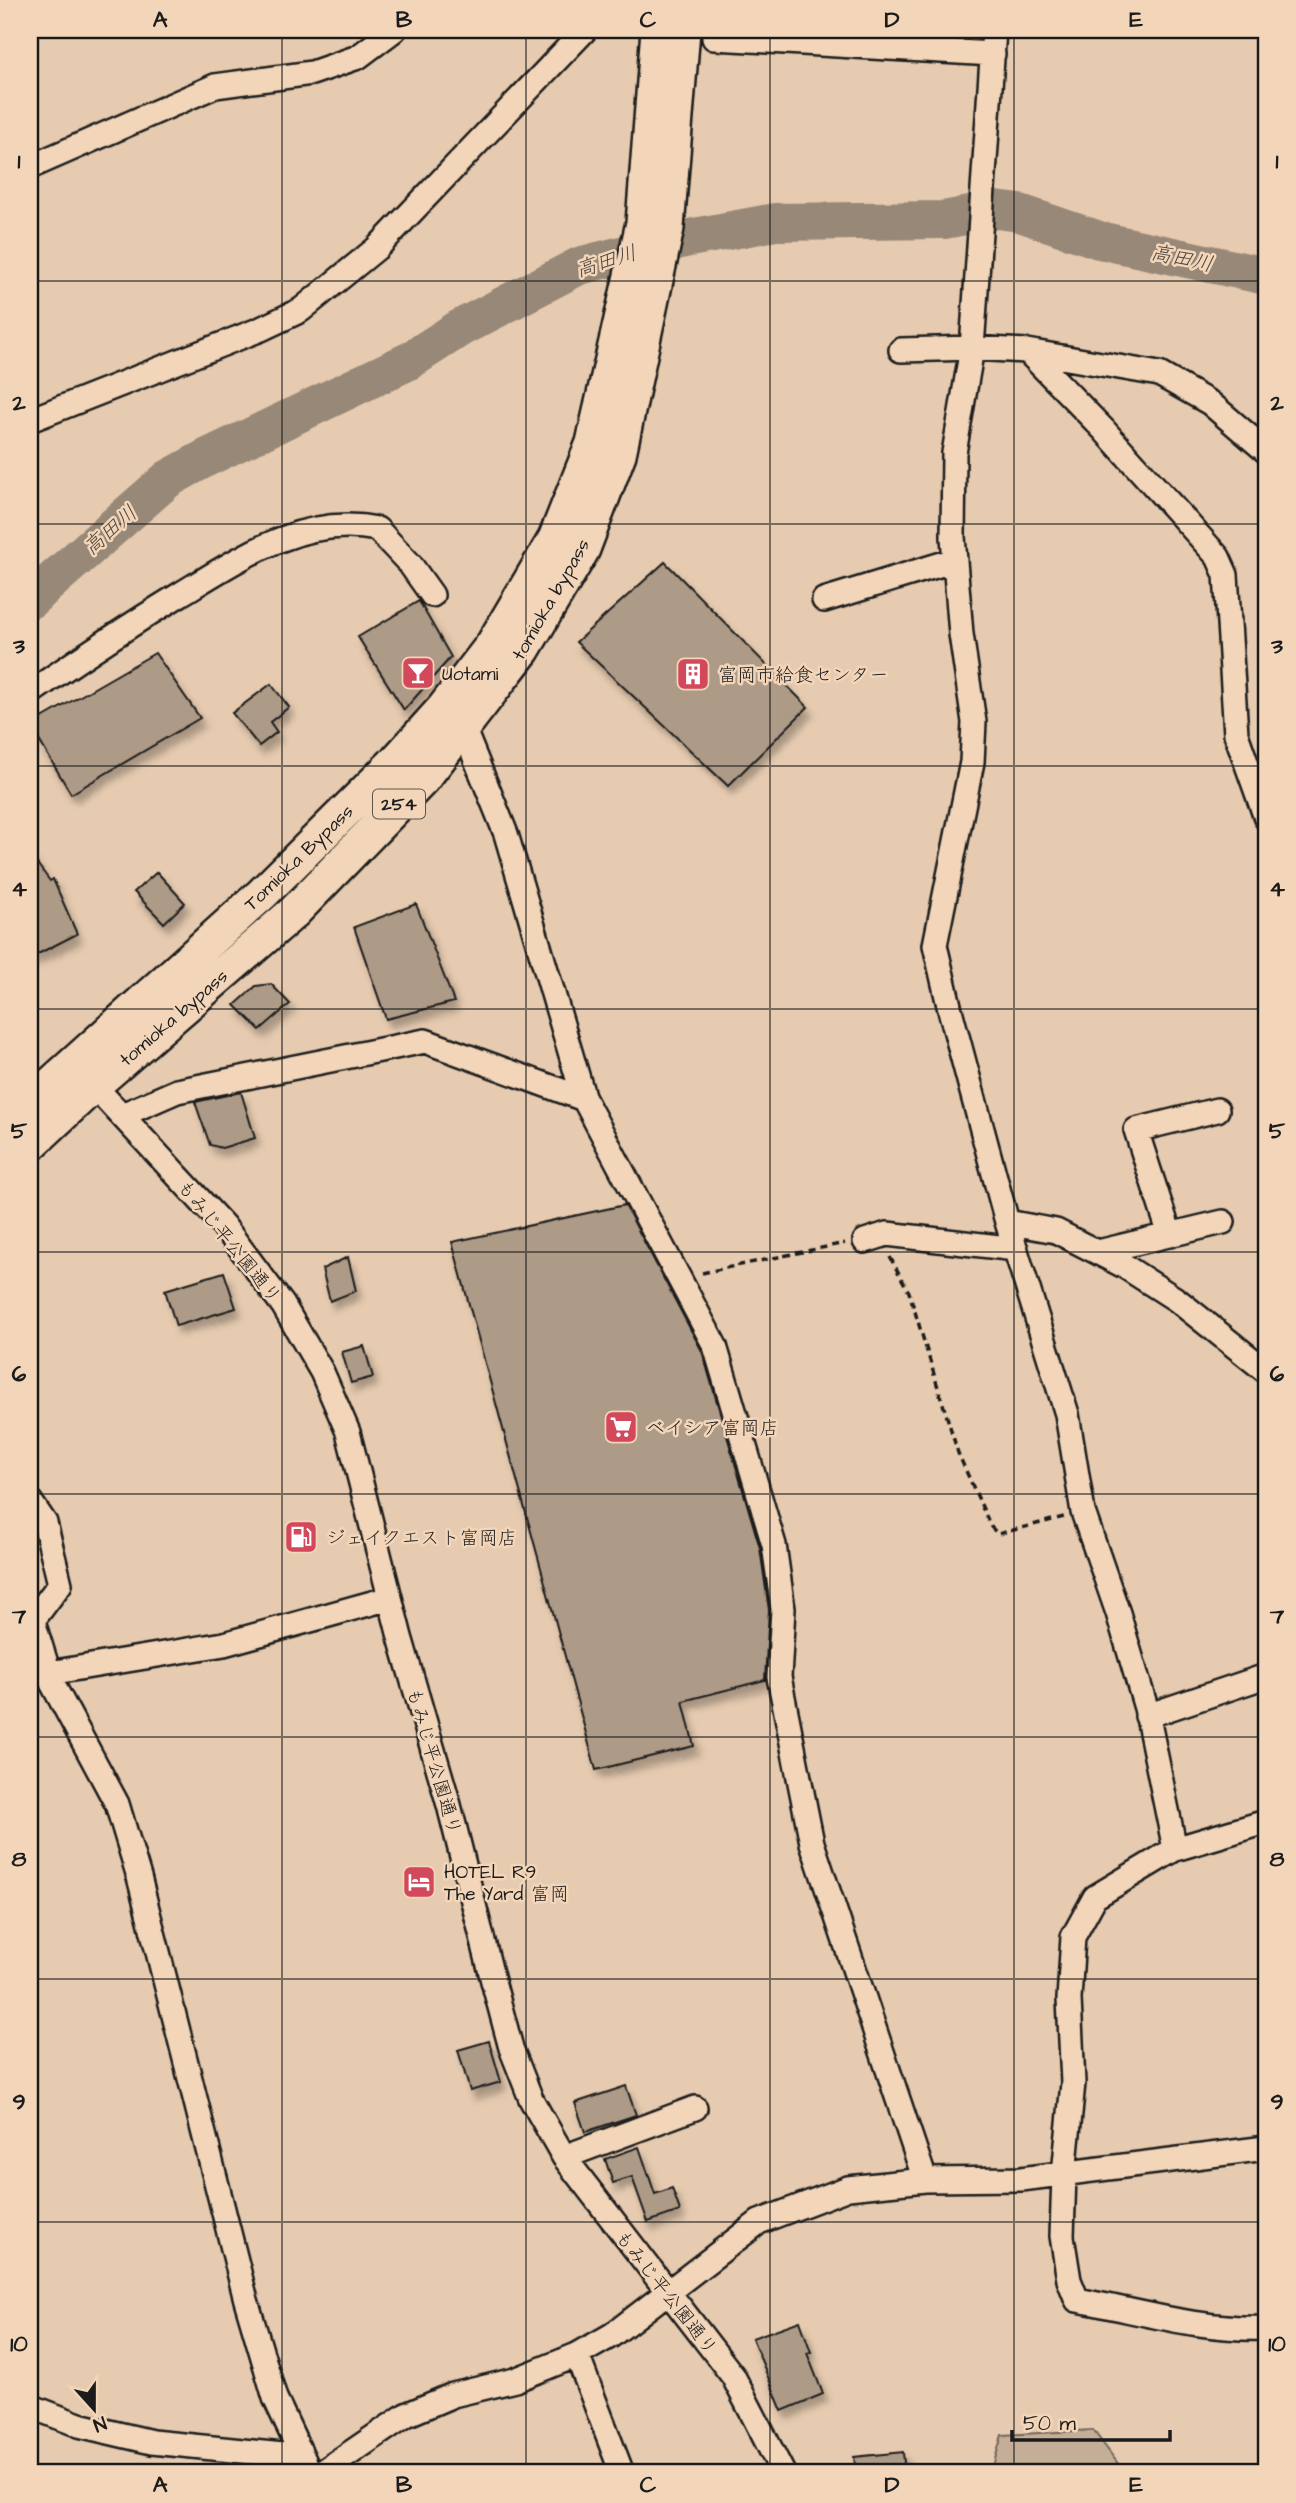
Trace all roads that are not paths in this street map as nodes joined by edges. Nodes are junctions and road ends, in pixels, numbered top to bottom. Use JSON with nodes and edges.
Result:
{"nodes":[{"id":1,"x":394,"y":30,"type":"edge"},
{"id":2,"x":585,"y":30,"type":"edge"},
{"id":3,"x":714,"y":30,"type":"edge"},
{"id":4,"x":994,"y":30,"type":"edge"},
{"id":5,"x":670,"y":37,"type":"edge"},
{"id":6,"x":993,"y":54,"type":"junction"},
{"id":7,"x":30,"y":167,"type":"edge"},
{"id":8,"x":972,"y":339,"type":"junction"},
{"id":9,"x":901,"y":350,"type":"dead end"},
{"id":10,"x":1027,"y":351,"type":"junction"},
{"id":11,"x":30,"y":420,"type":"edge"},
{"id":12,"x":606,"y":448,"type":"junction"},
{"id":13,"x":1266,"y":451,"type":"edge"},
{"id":14,"x":955,"y":560,"type":"junction"},
{"id":15,"x":432,"y":595,"type":"dead end"},
{"id":16,"x":824,"y":600,"type":"dead end"},
{"id":17,"x":30,"y":693,"type":"edge"},
{"id":18,"x":464,"y":730,"type":"junction"},
{"id":19,"x":1266,"y":818,"type":"edge"},
{"id":20,"x":83,"y":1074,"type":"junction"},
{"id":21,"x":584,"y":1100,"type":"junction"},
{"id":22,"x":30,"y":1103,"type":"edge"},
{"id":23,"x":1217,"y":1110,"type":"dead end"},
{"id":24,"x":122,"y":1115,"type":"junction"},
{"id":25,"x":30,"y":1145,"type":"edge"},
{"id":26,"x":1007,"y":1222,"type":"junction"},
{"id":27,"x":1223,"y":1222,"type":"dead end"},
{"id":28,"x":1170,"y":1235,"type":"junction"},
{"id":29,"x":865,"y":1241,"type":"road end"},
{"id":30,"x":1016,"y":1249,"type":"junction"},
{"id":31,"x":1098,"y":1252,"type":"junction"},
{"id":32,"x":1266,"y":1371,"type":"edge"},
{"id":33,"x":30,"y":1501,"type":"edge"},
{"id":34,"x":390,"y":1598,"type":"junction"},
{"id":35,"x":32,"y":1616,"type":"edge"},
{"id":36,"x":49,"y":1673,"type":"junction"},
{"id":37,"x":1266,"y":1676,"type":"edge"},
{"id":38,"x":1147,"y":1716,"type":"junction"},
{"id":39,"x":1266,"y":1822,"type":"edge"},
{"id":40,"x":1175,"y":1849,"type":"junction"},
{"id":41,"x":695,"y":2108,"type":"dead end"},
{"id":42,"x":1266,"y":2148,"type":"edge"},
{"id":43,"x":564,"y":2157,"type":"junction"},
{"id":44,"x":1064,"y":2174,"type":"junction"},
{"id":45,"x":925,"y":2180,"type":"junction"},
{"id":46,"x":669,"y":2292,"type":"junction"},
{"id":47,"x":1266,"y":2328,"type":"edge"},
{"id":48,"x":577,"y":2356,"type":"junction"},
{"id":49,"x":30,"y":2406,"type":"edge"},
{"id":50,"x":297,"y":2451,"type":"junction"},
{"id":51,"x":310,"y":2473,"type":"edge"},
{"id":52,"x":321,"y":2473,"type":"edge"},
{"id":53,"x":622,"y":2473,"type":"edge"},
{"id":54,"x":783,"y":2473,"type":"edge"}],
"edges":[{"from":1,"to":7,"type":"street"},
{"from":2,"to":11,"type":"street"},
{"from":3,"to":6,"type":"street"},
{"from":4,"to":6,"type":"street"},
{"from":5,"to":12,"type":"highway","name":"tomioka bypass","number":"254"},
{"from":6,"to":8,"type":"street"},
{"from":8,"to":9,"type":"street"},
{"from":8,"to":10,"type":"street"},
{"from":8,"to":14,"type":"street"},
{"from":10,"to":13,"type":"street"},
{"from":10,"to":19,"type":"street"},
{"from":12,"to":18,"type":"highway","name":"tomioka bypass","number":"254"},
{"from":12,"to":20,"type":"highway","name":"Tomioka Bypass","number":"254"},
{"from":14,"to":16,"type":"street"},
{"from":14,"to":26,"type":"street"},
{"from":15,"to":17,"type":"street"},
{"from":18,"to":20,"type":"highway","name":"tomioka bypass","number":"254"},
{"from":18,"to":21,"type":"street"},
{"from":20,"to":22,"type":"highway","name":"tomioka bypass","number":"254"},
{"from":20,"to":24,"type":"street","name":"もみじ平公園通り"},
{"from":20,"to":25,"type":"highway","name":"tomioka bypass","number":"254"},
{"from":21,"to":24,"type":"street"},
{"from":21,"to":45,"type":"street"},
{"from":23,"to":28,"type":"street"},
{"from":24,"to":34,"type":"street","name":"もみじ平公園通り"},
{"from":26,"to":30,"type":"street"},
{"from":26,"to":31,"type":"street"},
{"from":27,"to":28,"type":"street"},
{"from":28,"to":31,"type":"street"},
{"from":29,"to":30,"type":"street"},
{"from":30,"to":38,"type":"street"},
{"from":31,"to":32,"type":"street"},
{"from":33,"to":35,"type":"street"},
{"from":34,"to":36,"type":"street"},
{"from":34,"to":43,"type":"street","name":"もみじ平公園通り"},
{"from":35,"to":36,"type":"street"},
{"from":36,"to":50,"type":"street"},
{"from":37,"to":38,"type":"street"},
{"from":38,"to":40,"type":"street"},
{"from":39,"to":40,"type":"street"},
{"from":40,"to":44,"type":"street"},
{"from":41,"to":43,"type":"street"},
{"from":42,"to":44,"type":"street"},
{"from":43,"to":46,"type":"street","name":"もみじ平公園通り"},
{"from":44,"to":45,"type":"street"},
{"from":44,"to":47,"type":"street"},
{"from":45,"to":46,"type":"street"},
{"from":46,"to":48,"type":"street"},
{"from":46,"to":54,"type":"street","name":"もみじ平公園通り"},
{"from":48,"to":52,"type":"street"},
{"from":48,"to":53,"type":"street"},
{"from":49,"to":50,"type":"street"},
{"from":50,"to":51,"type":"street"}]}
